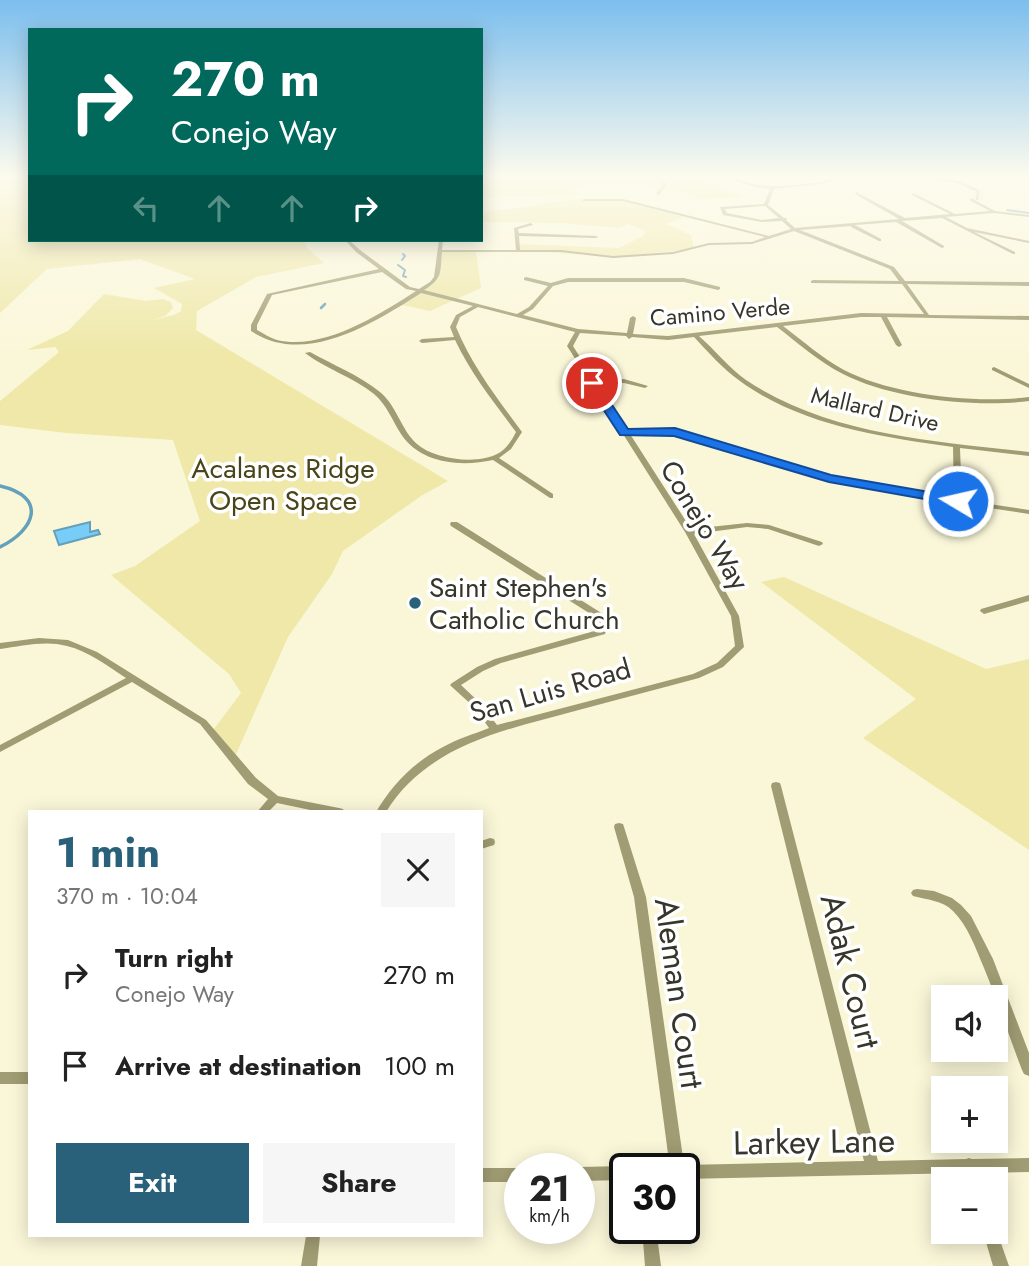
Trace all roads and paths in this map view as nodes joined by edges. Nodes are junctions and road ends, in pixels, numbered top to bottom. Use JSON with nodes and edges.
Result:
{"nodes":[{"id":1,"x":516,"y":235,"type":"edge"},
{"id":2,"x":545,"y":235,"type":"edge"},
{"id":3,"x":756,"y":235,"type":"edge"},
{"id":4,"x":758,"y":235,"type":"edge"},
{"id":5,"x":777,"y":235,"type":"edge"},
{"id":6,"x":809,"y":235,"type":"edge"},
{"id":7,"x":870,"y":235,"type":"edge"},
{"id":8,"x":922,"y":235,"type":"edge"},
{"id":9,"x":974,"y":235,"type":"edge"},
{"id":10,"x":1003,"y":235,"type":"edge"},
{"id":11,"x":596,"y":237,"type":"dead end"},
{"id":12,"x":769,"y":238,"type":"junction"},
{"id":13,"x":879,"y":240,"type":"dead end"},
{"id":14,"x":349,"y":242,"type":"edge"},
{"id":15,"x":441,"y":242,"type":"edge"},
{"id":16,"x":1029,"y":242,"type":"edge"},
{"id":17,"x":942,"y":247,"type":"dead end"},
{"id":18,"x":518,"y":250,"type":"junction"},
{"id":19,"x":440,"y":251,"type":"junction"},
{"id":20,"x":1013,"y":253,"type":"dead end"},
{"id":21,"x":382,"y":270,"type":"junction"},
{"id":22,"x":526,"y":279,"type":"dead end"},
{"id":23,"x":813,"y":282,"type":"dead end"},
{"id":24,"x":904,"y":284,"type":"junction"},
{"id":25,"x":1029,"y":284,"type":"edge"},
{"id":26,"x":551,"y":285,"type":"junction"},
{"id":27,"x":718,"y":288,"type":"dead end"},
{"id":28,"x":420,"y":291,"type":"junction"},
{"id":29,"x":476,"y":307,"type":"junction"},
{"id":30,"x":883,"y":315,"type":"junction"},
{"id":31,"x":927,"y":315,"type":"junction"},
{"id":32,"x":518,"y":316,"type":"junction"},
{"id":33,"x":633,"y":318,"type":"dead end"},
{"id":34,"x":1029,"y":318,"type":"edge"},
{"id":35,"x":778,"y":325,"type":"junction"},
{"id":36,"x":578,"y":331,"type":"junction"},
{"id":37,"x":696,"y":336,"type":"junction"},
{"id":38,"x":629,"y":337,"type":"junction"},
{"id":39,"x":457,"y":338,"type":"junction"},
{"id":40,"x":422,"y":341,"type":"dead end"},
{"id":41,"x":899,"y":345,"type":"dead end"},
{"id":42,"x":307,"y":353,"type":"dead end"},
{"id":43,"x":994,"y":369,"type":"dead end"},
{"id":44,"x":592,"y":383,"type":"junction"},
{"id":45,"x":645,"y":386,"type":"dead end"},
{"id":46,"x":1029,"y":386,"type":"edge"},
{"id":47,"x":1029,"y":399,"type":"edge"},
{"id":48,"x":624,"y":432,"type":"junction"},
{"id":49,"x":957,"y":445,"type":"junction"},
{"id":50,"x":1029,"y":454,"type":"edge"},
{"id":51,"x":495,"y":458,"type":"junction"},
{"id":52,"x":550,"y":496,"type":"dead end"},
{"id":53,"x":958,"y":501,"type":"junction"},
{"id":54,"x":1029,"y":512,"type":"edge"},
{"id":55,"x":454,"y":524,"type":"dead end"},
{"id":56,"x":689,"y":532,"type":"junction"},
{"id":57,"x":819,"y":544,"type":"dead end"},
{"id":58,"x":1029,"y":598,"type":"edge"},
{"id":59,"x":984,"y":611,"type":"dead end"},
{"id":60,"x":739,"y":636,"type":"joint"},
{"id":61,"x":0,"y":646,"type":"edge"},
{"id":62,"x":131,"y":678,"type":"junction"},
{"id":63,"x":495,"y":729,"type":"junction"},
{"id":64,"x":0,"y":749,"type":"edge"},
{"id":65,"x":775,"y":786,"type":"dead end"},
{"id":66,"x":275,"y":799,"type":"junction"},
{"id":67,"x":264,"y":810,"type":"edge"},
{"id":68,"x":328,"y":810,"type":"edge"},
{"id":69,"x":381,"y":810,"type":"edge"},
{"id":70,"x":619,"y":827,"type":"dead end"},
{"id":71,"x":917,"y":892,"type":"dead end"},
{"id":72,"x":1029,"y":1070,"type":"edge"},
{"id":73,"x":0,"y":1078,"type":"edge"},
{"id":74,"x":28,"y":1078,"type":"edge"},
{"id":75,"x":675,"y":1153,"type":"edge"},
{"id":76,"x":1029,"y":1165,"type":"edge"},
{"id":77,"x":1008,"y":1168,"type":"edge"},
{"id":78,"x":873,"y":1169,"type":"junction"},
{"id":79,"x":700,"y":1171,"type":"edge"},
{"id":80,"x":931,"y":1171,"type":"edge"},
{"id":81,"x":483,"y":1175,"type":"edge"},
{"id":82,"x":504,"y":1175,"type":"edge"},
{"id":83,"x":313,"y":1237,"type":"edge"},
{"id":84,"x":651,"y":1244,"type":"edge"},
{"id":85,"x":994,"y":1244,"type":"edge"},
{"id":86,"x":309,"y":1266,"type":"edge"},
{"id":87,"x":653,"y":1266,"type":"edge"},
{"id":88,"x":1001,"y":1266,"type":"edge"}],
"edges":[{"from":1,"to":18,"type":"street"},
{"from":2,"to":11,"type":"street"},
{"from":3,"to":12,"type":"street"},
{"from":4,"to":12,"type":"street"},
{"from":5,"to":12,"type":"street"},
{"from":6,"to":24,"type":"street"},
{"from":7,"to":13,"type":"street"},
{"from":8,"to":17,"type":"street"},
{"from":9,"to":20,"type":"street"},
{"from":10,"to":16,"type":"street"},
{"from":12,"to":18,"type":"street"},
{"from":14,"to":21,"type":"street","name":"Camino Verde"},
{"from":15,"to":19,"type":"street"},
{"from":18,"to":19,"type":"street"},
{"from":19,"to":28,"type":"street"},
{"from":21,"to":28,"type":"street","name":"Camino Verde"},
{"from":21,"to":28,"type":"street"},
{"from":22,"to":26,"type":"street"},
{"from":23,"to":24,"type":"street"},
{"from":24,"to":25,"type":"street"},
{"from":24,"to":31,"type":"street"},
{"from":26,"to":27,"type":"street"},
{"from":26,"to":32,"type":"street"},
{"from":28,"to":29,"type":"street","name":"Camino Verde"},
{"from":29,"to":32,"type":"street","name":"Camino Verde"},
{"from":29,"to":39,"type":"street"},
{"from":30,"to":31,"type":"street","name":"Camino Verde"},
{"from":30,"to":35,"type":"street","name":"Camino Verde"},
{"from":30,"to":41,"type":"street"},
{"from":31,"to":34,"type":"street","name":"Camino Verde"},
{"from":32,"to":36,"type":"street","name":"Camino Verde"},
{"from":33,"to":38,"type":"street"},
{"from":35,"to":37,"type":"street","name":"Camino Verde"},
{"from":35,"to":47,"type":"street"},
{"from":36,"to":38,"type":"street","name":"Camino Verde"},
{"from":36,"to":44,"type":"street","name":"Conejo Way"},
{"from":37,"to":38,"type":"street","name":"Camino Verde"},
{"from":37,"to":49,"type":"street","name":"Mallard Drive"},
{"from":39,"to":40,"type":"street"},
{"from":39,"to":51,"type":"street"},
{"from":42,"to":51,"type":"street"},
{"from":43,"to":46,"type":"street"},
{"from":44,"to":45,"type":"street"},
{"from":44,"to":48,"type":"street","name":"Conejo Way"},
{"from":48,"to":53,"type":"street"},
{"from":48,"to":56,"type":"street","name":"Conejo Way"},
{"from":49,"to":50,"type":"street","name":"Mallard Drive"},
{"from":49,"to":53,"type":"street"},
{"from":51,"to":52,"type":"street"},
{"from":53,"to":54,"type":"street"},
{"from":55,"to":63,"type":"street"},
{"from":56,"to":57,"type":"street"},
{"from":56,"to":60,"type":"street","name":"Conejo Way"},
{"from":58,"to":59,"type":"street"},
{"from":60,"to":63,"type":"street","name":"San Luis Road"},
{"from":61,"to":62,"type":"street"},
{"from":62,"to":64,"type":"street"},
{"from":62,"to":66,"type":"street"},
{"from":63,"to":69,"type":"street","name":"San Luis Road"},
{"from":65,"to":78,"type":"street","name":"Adak Court"},
{"from":66,"to":67,"type":"street"},
{"from":66,"to":68,"type":"street"},
{"from":70,"to":75,"type":"street","name":"Aleman Court"},
{"from":71,"to":72,"type":"street"},
{"from":73,"to":74,"type":"street"},
{"from":76,"to":77,"type":"street","name":"Larkey Lane"},
{"from":78,"to":79,"type":"street","name":"Larkey Lane"},
{"from":78,"to":80,"type":"street","name":"Larkey Lane"},
{"from":81,"to":82,"type":"street"},
{"from":83,"to":86,"type":"street"},
{"from":84,"to":87,"type":"street"},
{"from":85,"to":88,"type":"street"}]}
